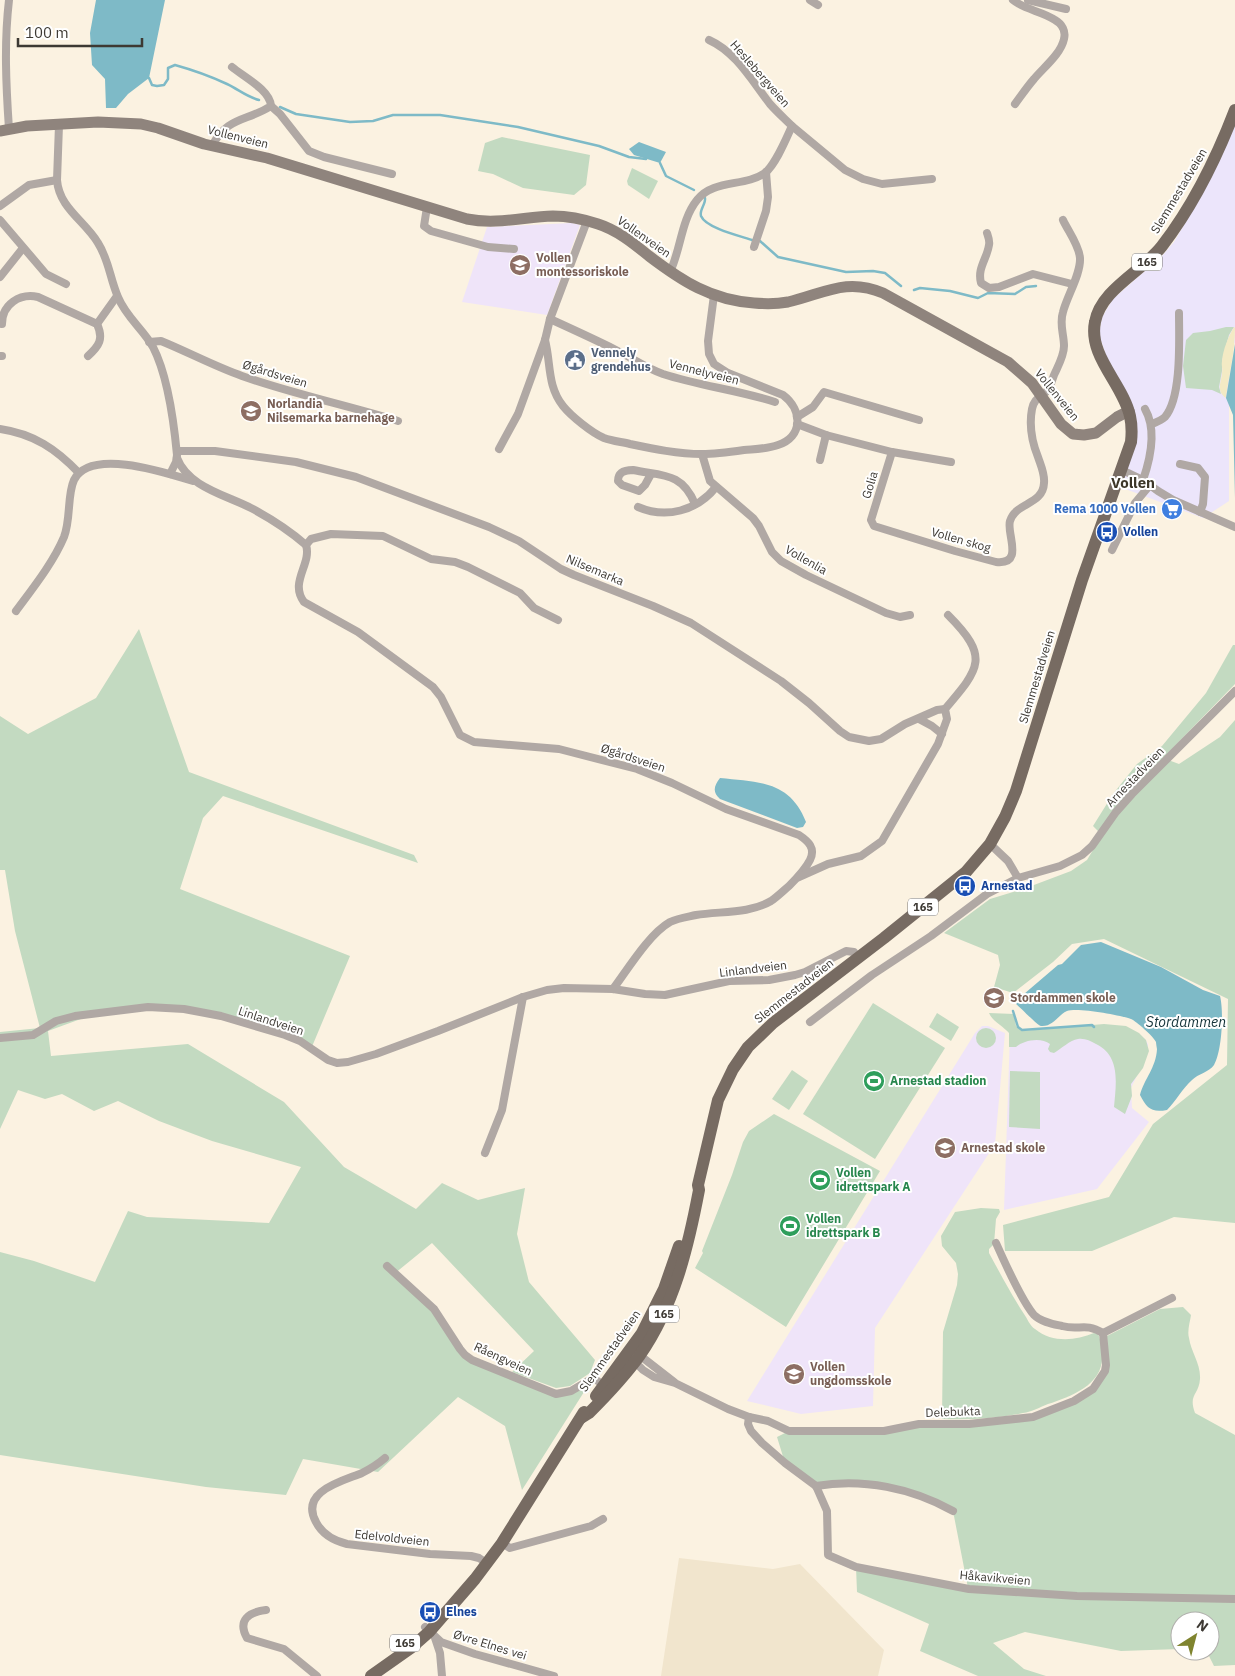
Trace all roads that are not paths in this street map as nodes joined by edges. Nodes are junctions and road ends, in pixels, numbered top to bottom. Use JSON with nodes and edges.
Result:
{"nodes":[{"id":1,"x":9,"y":0,"type":"edge"},
{"id":2,"x":810,"y":0,"type":"edge"},
{"id":3,"x":1013,"y":0,"type":"edge"},
{"id":4,"x":1028,"y":0,"type":"edge"},
{"id":5,"x":818,"y":5,"type":"dead end"},
{"id":6,"x":1066,"y":9,"type":"dead end"},
{"id":7,"x":709,"y":40,"type":"dead end"},
{"id":8,"x":232,"y":67,"type":"dead end"},
{"id":9,"x":4,"y":103,"type":"edge"},
{"id":10,"x":1015,"y":104,"type":"dead end"},
{"id":11,"x":270,"y":106,"type":"junction"},
{"id":12,"x":1235,"y":110,"type":"edge"},
{"id":13,"x":59,"y":125,"type":"junction"},
{"id":14,"x":792,"y":126,"type":"junction"},
{"id":15,"x":4,"y":130,"type":"edge"},
{"id":16,"x":212,"y":146,"type":"junction"},
{"id":17,"x":766,"y":172,"type":"junction"},
{"id":18,"x":392,"y":174,"type":"dead end"},
{"id":19,"x":932,"y":179,"type":"dead end"},
{"id":20,"x":57,"y":180,"type":"junction"},
{"id":21,"x":0,"y":206,"type":"edge"},
{"id":22,"x":427,"y":207,"type":"junction"},
{"id":23,"x":0,"y":220,"type":"edge"},
{"id":24,"x":1063,"y":220,"type":"dead end"},
{"id":25,"x":587,"y":221,"type":"junction"},
{"id":26,"x":987,"y":233,"type":"dead end"},
{"id":27,"x":754,"y":247,"type":"dead end"},
{"id":28,"x":23,"y":248,"type":"junction"},
{"id":29,"x":514,"y":248,"type":"dead end"},
{"id":30,"x":670,"y":272,"type":"junction"},
{"id":31,"x":0,"y":277,"type":"edge"},
{"id":32,"x":66,"y":284,"type":"dead end"},
{"id":33,"x":1072,"y":284,"type":"junction"},
{"id":34,"x":714,"y":295,"type":"junction"},
{"id":35,"x":117,"y":296,"type":"junction"},
{"id":36,"x":1179,"y":313,"type":"dead end"},
{"id":37,"x":550,"y":319,"type":"junction"},
{"id":38,"x":2,"y":324,"type":"dead end"},
{"id":39,"x":97,"y":324,"type":"junction"},
{"id":40,"x":545,"y":340,"type":"junction"},
{"id":41,"x":149,"y":342,"type":"junction"},
{"id":42,"x":88,"y":356,"type":"dead end"},
{"id":43,"x":1042,"y":395,"type":"junction"},
{"id":44,"x":774,"y":402,"type":"dead end"},
{"id":45,"x":1146,"y":408,"type":"dead end"},
{"id":46,"x":1129,"y":411,"type":"junction"},
{"id":47,"x":919,"y":420,"type":"dead end"},
{"id":48,"x":398,"y":421,"type":"dead end"},
{"id":49,"x":797,"y":421,"type":"junction"},
{"id":50,"x":1152,"y":424,"type":"junction"},
{"id":51,"x":0,"y":430,"type":"edge"},
{"id":52,"x":826,"y":435,"type":"junction"},
{"id":53,"x":499,"y":449,"type":"dead end"},
{"id":54,"x":892,"y":452,"type":"junction"},
{"id":55,"x":177,"y":454,"type":"junction"},
{"id":56,"x":702,"y":454,"type":"junction"},
{"id":57,"x":820,"y":460,"type":"dead end"},
{"id":58,"x":951,"y":462,"type":"dead end"},
{"id":59,"x":1180,"y":464,"type":"dead end"},
{"id":60,"x":1122,"y":470,"type":"junction"},
{"id":61,"x":79,"y":473,"type":"junction"},
{"id":62,"x":170,"y":474,"type":"junction"},
{"id":63,"x":651,"y":474,"type":"dead end"},
{"id":64,"x":195,"y":481,"type":"junction"},
{"id":65,"x":1146,"y":482,"type":"junction"},
{"id":66,"x":716,"y":487,"type":"junction"},
{"id":67,"x":695,"y":504,"type":"junction"},
{"id":68,"x":638,"y":507,"type":"dead end"},
{"id":69,"x":1200,"y":512,"type":"junction"},
{"id":70,"x":872,"y":523,"type":"joint"},
{"id":71,"x":1235,"y":527,"type":"edge"},
{"id":72,"x":306,"y":544,"type":"junction"},
{"id":73,"x":1112,"y":550,"type":"dead end"},
{"id":74,"x":16,"y":611,"type":"dead end"},
{"id":75,"x":910,"y":615,"type":"dead end"},
{"id":76,"x":948,"y":615,"type":"dead end"},
{"id":77,"x":558,"y":620,"type":"dead end"},
{"id":78,"x":1235,"y":691,"type":"edge"},
{"id":79,"x":945,"y":709,"type":"junction"},
{"id":80,"x":918,"y":718,"type":"junction"},
{"id":81,"x":942,"y":736,"type":"junction"},
{"id":82,"x":990,"y":844,"type":"junction"},
{"id":83,"x":799,"y":876,"type":"junction"},
{"id":84,"x":1018,"y":878,"type":"junction"},
{"id":85,"x":858,"y":958,"type":"junction"},
{"id":86,"x":613,"y":988,"type":"junction"},
{"id":87,"x":523,"y":997,"type":"junction"},
{"id":88,"x":810,"y":1022,"type":"dead end"},
{"id":89,"x":0,"y":1038,"type":"edge"},
{"id":90,"x":485,"y":1152,"type":"dead end"},
{"id":91,"x":996,"y":1243,"type":"dead end"},
{"id":92,"x":387,"y":1266,"type":"dead end"},
{"id":93,"x":1172,"y":1298,"type":"dead end"},
{"id":94,"x":1103,"y":1332,"type":"junction"},
{"id":95,"x":635,"y":1356,"type":"junction"},
{"id":96,"x":607,"y":1388,"type":"junction"},
{"id":97,"x":749,"y":1417,"type":"junction"},
{"id":98,"x":385,"y":1458,"type":"dead end"},
{"id":99,"x":816,"y":1486,"type":"junction"},
{"id":100,"x":953,"y":1511,"type":"dead end"},
{"id":101,"x":602,"y":1519,"type":"dead end"},
{"id":102,"x":502,"y":1543,"type":"junction"},
{"id":103,"x":488,"y":1564,"type":"junction"},
{"id":104,"x":1235,"y":1599,"type":"edge"},
{"id":105,"x":266,"y":1610,"type":"dead end"},
{"id":106,"x":430,"y":1632,"type":"junction"},
{"id":107,"x":317,"y":1676,"type":"edge"},
{"id":108,"x":365,"y":1676,"type":"edge"},
{"id":109,"x":371,"y":1676,"type":"edge"},
{"id":110,"x":442,"y":1676,"type":"edge"},
{"id":111,"x":554,"y":1676,"type":"edge"}],
"edges":[{"from":1,"to":9,"type":"street"},
{"from":2,"to":5,"type":"street"},
{"from":3,"to":10,"type":"street"},
{"from":4,"to":6,"type":"street"},
{"from":7,"to":14,"type":"street","name":"Heslebergveien"},
{"from":8,"to":11,"type":"street"},
{"from":9,"to":15,"type":"street"},
{"from":11,"to":16,"type":"street"},
{"from":11,"to":18,"type":"street"},
{"from":12,"to":46,"type":"main road","name":"Slemmestadveien","number":"165"},
{"from":13,"to":15,"type":"main road","name":"Vollenveien"},
{"from":13,"to":16,"type":"main road","name":"Vollenveien"},
{"from":13,"to":20,"type":"street"},
{"from":14,"to":17,"type":"street"},
{"from":14,"to":19,"type":"street","name":"Heslebergveien"},
{"from":16,"to":22,"type":"main road","name":"Vollenveien"},
{"from":17,"to":27,"type":"street"},
{"from":17,"to":30,"type":"street"},
{"from":20,"to":21,"type":"street"},
{"from":20,"to":35,"type":"street"},
{"from":22,"to":25,"type":"main road","name":"Vollenveien"},
{"from":22,"to":29,"type":"street"},
{"from":23,"to":28,"type":"street"},
{"from":24,"to":33,"type":"street"},
{"from":25,"to":30,"type":"main road","name":"Vollenveien"},
{"from":25,"to":37,"type":"street"},
{"from":26,"to":33,"type":"street"},
{"from":28,"to":31,"type":"street"},
{"from":28,"to":32,"type":"street"},
{"from":30,"to":34,"type":"main road","name":"Vollenveien"},
{"from":33,"to":43,"type":"street"},
{"from":34,"to":43,"type":"main road","name":"Vollenveien"},
{"from":34,"to":49,"type":"street"},
{"from":35,"to":39,"type":"street"},
{"from":35,"to":41,"type":"street"},
{"from":36,"to":50,"type":"street"},
{"from":37,"to":40,"type":"street"},
{"from":37,"to":44,"type":"street","name":"Vennelyveien"},
{"from":38,"to":39,"type":"street"},
{"from":39,"to":42,"type":"street"},
{"from":40,"to":53,"type":"street"},
{"from":40,"to":56,"type":"street"},
{"from":41,"to":48,"type":"street","name":"Øgårdsveien"},
{"from":41,"to":55,"type":"street"},
{"from":43,"to":46,"type":"main road","name":"Vollenveien"},
{"from":43,"to":70,"type":"street","name":"Vollen skog"},
{"from":45,"to":50,"type":"street"},
{"from":46,"to":60,"type":"main road","name":"Slemmestadveien","number":"165"},
{"from":47,"to":49,"type":"street"},
{"from":49,"to":52,"type":"street"},
{"from":49,"to":56,"type":"street"},
{"from":50,"to":65,"type":"street"},
{"from":51,"to":61,"type":"street"},
{"from":52,"to":54,"type":"street"},
{"from":52,"to":57,"type":"street"},
{"from":54,"to":58,"type":"street"},
{"from":54,"to":70,"type":"street","name":"Golia"},
{"from":55,"to":62,"type":"street"},
{"from":55,"to":64,"type":"street"},
{"from":55,"to":80,"type":"street","name":"Nilsemarka"},
{"from":56,"to":66,"type":"street","name":"Vollenlia"},
{"from":59,"to":69,"type":"street"},
{"from":60,"to":65,"type":"street"},
{"from":60,"to":82,"type":"main road","name":"Slemmestadveien","number":"165"},
{"from":61,"to":62,"type":"street"},
{"from":61,"to":74,"type":"street"},
{"from":62,"to":64,"type":"street"},
{"from":63,"to":67,"type":"street"},
{"from":64,"to":72,"type":"street"},
{"from":65,"to":69,"type":"street"},
{"from":65,"to":73,"type":"street"},
{"from":66,"to":67,"type":"street"},
{"from":66,"to":75,"type":"street","name":"Vollenlia"},
{"from":67,"to":68,"type":"street"},
{"from":69,"to":71,"type":"street"},
{"from":72,"to":77,"type":"street"},
{"from":72,"to":83,"type":"street","name":"Øgårdsveien"},
{"from":76,"to":79,"type":"street"},
{"from":78,"to":84,"type":"street","name":"Arnestadveien"},
{"from":79,"to":80,"type":"street","name":"Nilsemarka"},
{"from":79,"to":81,"type":"street"},
{"from":80,"to":81,"type":"street"},
{"from":81,"to":83,"type":"street"},
{"from":82,"to":84,"type":"street"},
{"from":82,"to":85,"type":"main road","name":"Slemmestadveien","number":"165"},
{"from":83,"to":86,"type":"street"},
{"from":84,"to":88,"type":"street","name":"Arnestadveien"},
{"from":85,"to":86,"type":"street","name":"Linlandveien"},
{"from":85,"to":95,"type":"main road","name":"Slemmestadveien","number":"165"},
{"from":86,"to":87,"type":"street","name":"Linlandveien"},
{"from":87,"to":89,"type":"street","name":"Linlandveien"},
{"from":87,"to":90,"type":"street"},
{"from":91,"to":94,"type":"street"},
{"from":92,"to":96,"type":"street","name":"Råengveien"},
{"from":93,"to":94,"type":"street"},
{"from":94,"to":97,"type":"street","name":"Delebukta"},
{"from":95,"to":96,"type":"main road","name":"Slemmestadveien","number":"165"},
{"from":95,"to":97,"type":"street"},
{"from":96,"to":102,"type":"main road","name":"Slemmestadveien","number":"165"},
{"from":97,"to":99,"type":"street","name":"Håkavikveien"},
{"from":98,"to":103,"type":"street","name":"Edelvoldveien"},
{"from":99,"to":100,"type":"street"},
{"from":99,"to":104,"type":"street","name":"Håkavikveien"},
{"from":101,"to":102,"type":"street"},
{"from":102,"to":103,"type":"main road","name":"Slemmestadveien","number":"165"},
{"from":103,"to":106,"type":"main road","name":"Slemmestadveien","number":"165"},
{"from":105,"to":107,"type":"street"},
{"from":106,"to":108,"type":"main road","name":"Slemmestadveien","number":"165"},
{"from":106,"to":109,"type":"main road","name":"Slemmestadveien","number":"165"},
{"from":106,"to":110,"type":"street"},
{"from":106,"to":111,"type":"street","name":"Øvre Elnes vei"}]}
